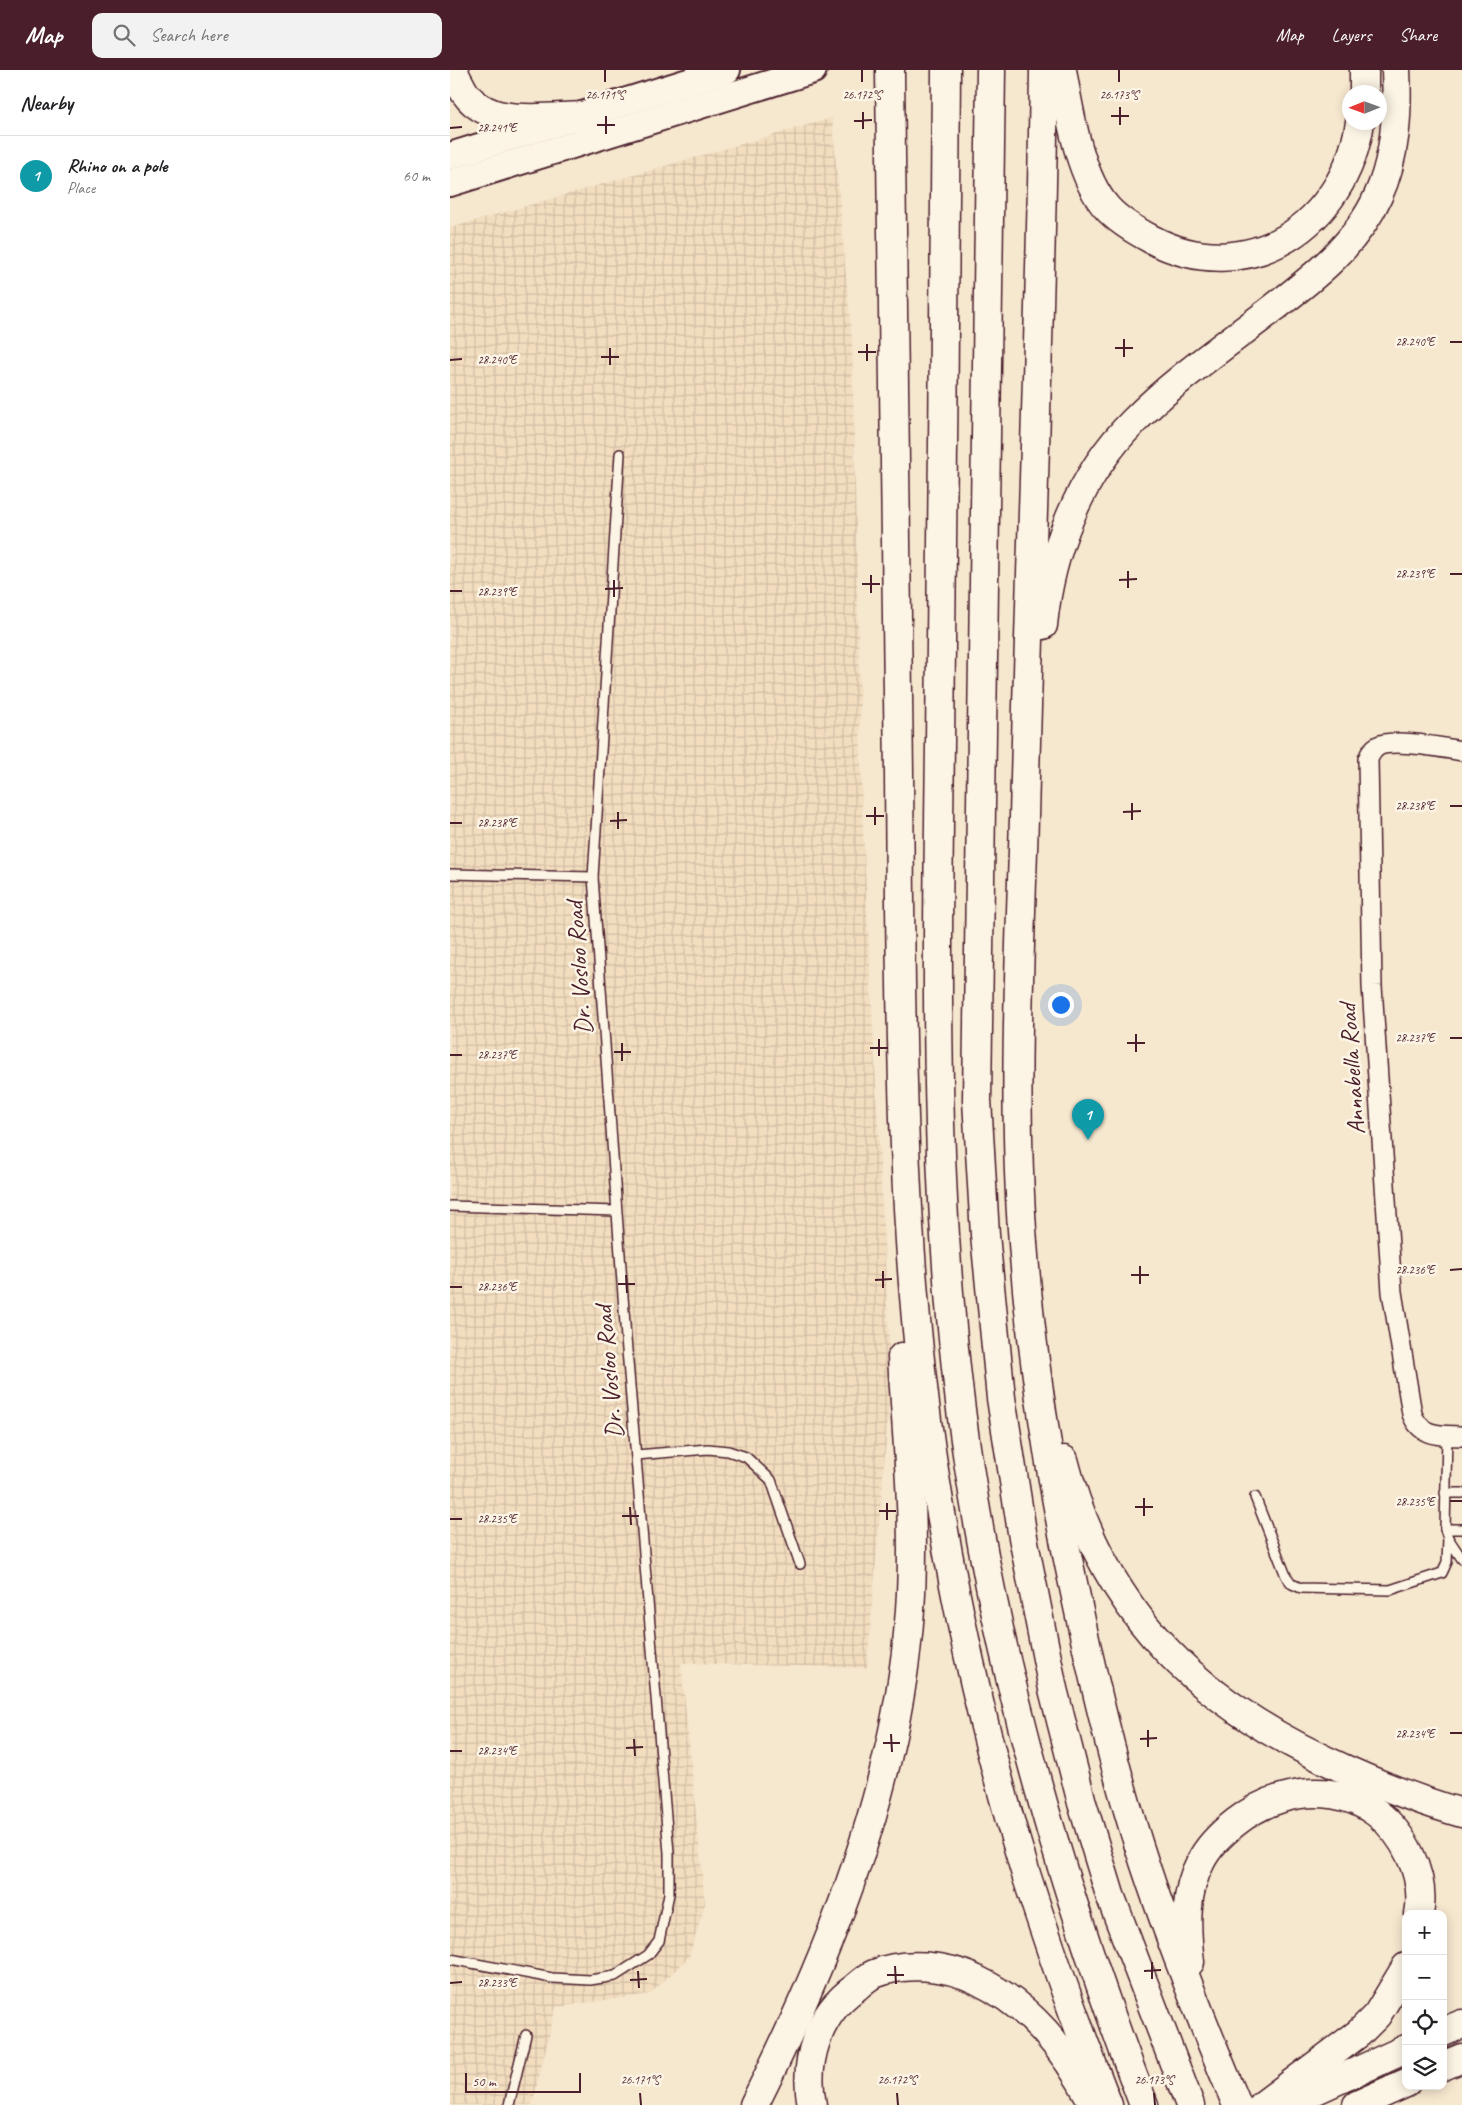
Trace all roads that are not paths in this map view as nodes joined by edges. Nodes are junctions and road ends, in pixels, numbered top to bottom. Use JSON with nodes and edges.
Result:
{"nodes":[{"id":1,"x":454,"y":70,"type":"edge"},
{"id":2,"x":727,"y":70,"type":"edge"},
{"id":3,"x":813,"y":70,"type":"edge"},
{"id":4,"x":873,"y":70,"type":"edge"},
{"id":5,"x":890,"y":70,"type":"edge"},
{"id":6,"x":946,"y":70,"type":"edge"},
{"id":7,"x":991,"y":70,"type":"edge"},
{"id":8,"x":1044,"y":70,"type":"edge"},
{"id":9,"x":1062,"y":70,"type":"edge"},
{"id":10,"x":1364,"y":70,"type":"edge"},
{"id":11,"x":1397,"y":77,"type":"edge"},
{"id":12,"x":1364,"y":85,"type":"edge"},
{"id":13,"x":582,"y":116,"type":"junction"},
{"id":14,"x":1359,"y":130,"type":"edge"},
{"id":15,"x":450,"y":156,"type":"edge"},
{"id":16,"x":450,"y":182,"type":"edge"},
{"id":17,"x":893,"y":329,"type":"junction"},
{"id":18,"x":620,"y":454,"type":"dead end"},
{"id":19,"x":1462,"y":751,"type":"edge"},
{"id":20,"x":1024,"y":812,"type":"junction"},
{"id":21,"x":450,"y":874,"type":"edge"},
{"id":22,"x":593,"y":877,"type":"junction"},
{"id":23,"x":901,"y":1035,"type":"junction"},
{"id":24,"x":450,"y":1206,"type":"edge"},
{"id":25,"x":616,"y":1211,"type":"junction"},
{"id":26,"x":1023,"y":1242,"type":"junction"},
{"id":27,"x":1454,"y":1435,"type":"edge"},
{"id":28,"x":636,"y":1455,"type":"junction"},
{"id":29,"x":1445,"y":1493,"type":"junction"},
{"id":30,"x":1462,"y":1493,"type":"edge"},
{"id":31,"x":1255,"y":1496,"type":"dead end"},
{"id":32,"x":1462,"y":1529,"type":"edge"},
{"id":33,"x":1446,"y":1534,"type":"junction"},
{"id":34,"x":1462,"y":1559,"type":"edge"},
{"id":35,"x":800,"y":1564,"type":"dead end"},
{"id":36,"x":1462,"y":1812,"type":"edge"},
{"id":37,"x":1419,"y":1910,"type":"edge"},
{"id":38,"x":450,"y":1958,"type":"edge"},
{"id":39,"x":1402,"y":1974,"type":"edge"},
{"id":40,"x":1195,"y":2004,"type":"junction"},
{"id":41,"x":1462,"y":2024,"type":"edge"},
{"id":42,"x":1447,"y":2030,"type":"edge"},
{"id":43,"x":526,"y":2035,"type":"dead end"},
{"id":44,"x":1402,"y":2051,"type":"edge"},
{"id":45,"x":1462,"y":2058,"type":"edge"},
{"id":46,"x":1447,"y":2064,"type":"edge"},
{"id":47,"x":1402,"y":2085,"type":"edge"},
{"id":48,"x":1188,"y":2101,"type":"edge"},
{"id":49,"x":1143,"y":2104,"type":"edge"},
{"id":50,"x":509,"y":2105,"type":"edge"},
{"id":51,"x":754,"y":2105,"type":"edge"},
{"id":52,"x":812,"y":2105,"type":"edge"},
{"id":53,"x":1094,"y":2105,"type":"edge"},
{"id":54,"x":1108,"y":2105,"type":"edge"},
{"id":55,"x":1237,"y":2105,"type":"edge"},
{"id":56,"x":1263,"y":2105,"type":"edge"},
{"id":57,"x":1283,"y":2105,"type":"edge"},
{"id":58,"x":1357,"y":2105,"type":"edge"}],
"edges":[{"from":1,"to":13,"type":"highway"},
{"from":2,"to":13,"type":"main road"},
{"from":3,"to":16,"type":"main road"},
{"from":4,"to":17,"type":"highway"},
{"from":5,"to":17,"type":"highway"},
{"from":6,"to":49,"type":"highway"},
{"from":7,"to":48,"type":"highway"},
{"from":8,"to":20,"type":"highway"},
{"from":9,"to":14,"type":"highway"},
{"from":10,"to":12,"type":"highway"},
{"from":11,"to":20,"type":"highway"},
{"from":13,"to":15,"type":"main road"},
{"from":17,"to":23,"type":"highway"},
{"from":18,"to":22,"type":"lane","name":"Dr. Vosloo Road"},
{"from":19,"to":27,"type":"street","name":"Annabella Road"},
{"from":20,"to":26,"type":"highway"},
{"from":21,"to":22,"type":"lane"},
{"from":22,"to":25,"type":"lane","name":"Dr. Vosloo Road"},
{"from":23,"to":51,"type":"highway"},
{"from":23,"to":54,"type":"highway"},
{"from":24,"to":25,"type":"lane"},
{"from":25,"to":28,"type":"lane","name":"Dr. Vosloo Road"},
{"from":26,"to":36,"type":"highway"},
{"from":26,"to":40,"type":"highway"},
{"from":27,"to":29,"type":"lane"},
{"from":28,"to":35,"type":"lane"},
{"from":28,"to":38,"type":"lane","name":"Dr. Vosloo Road"},
{"from":29,"to":30,"type":"lane"},
{"from":29,"to":33,"type":"lane"},
{"from":31,"to":33,"type":"lane"},
{"from":32,"to":33,"type":"lane"},
{"from":33,"to":34,"type":"lane"},
{"from":37,"to":40,"type":"highway"},
{"from":39,"to":56,"type":"highway"},
{"from":40,"to":55,"type":"highway"},
{"from":41,"to":42,"type":"highway"},
{"from":43,"to":50,"type":"lane"},
{"from":44,"to":57,"type":"highway"},
{"from":45,"to":46,"type":"highway"},
{"from":47,"to":58,"type":"highway"},
{"from":52,"to":53,"type":"highway"}]}
